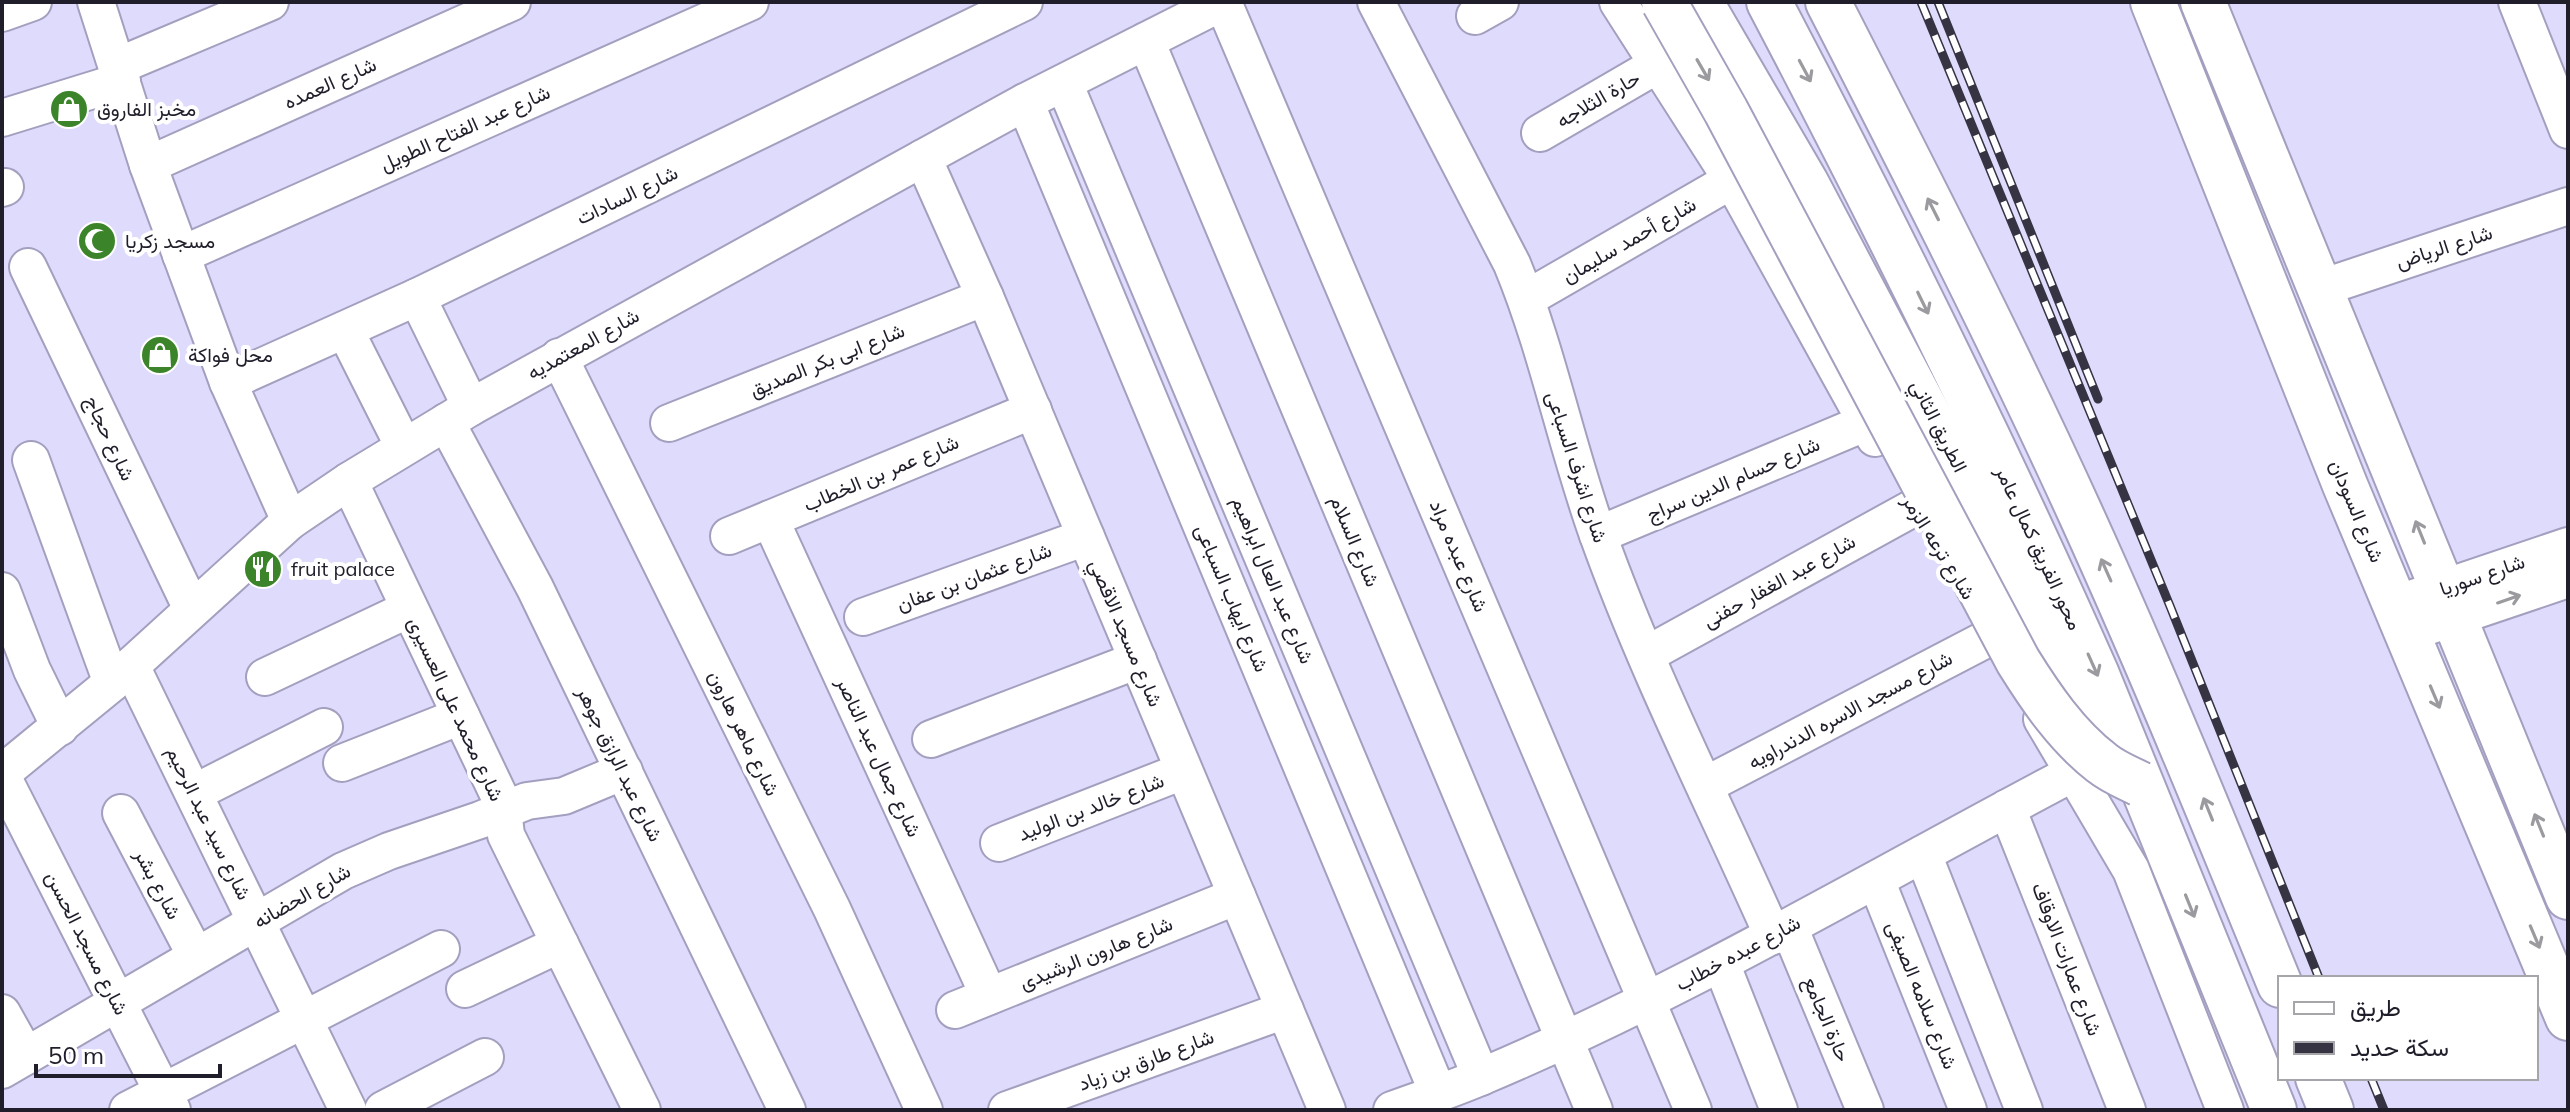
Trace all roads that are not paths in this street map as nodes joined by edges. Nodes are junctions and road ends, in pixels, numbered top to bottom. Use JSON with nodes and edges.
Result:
{"nodes":[{"id":1,"x":33,"y":2,"type":"edge"},
{"id":2,"x":96,"y":2,"type":"edge"},
{"id":3,"x":270,"y":2,"type":"edge"},
{"id":4,"x":512,"y":2,"type":"edge"},
{"id":5,"x":750,"y":2,"type":"edge"},
{"id":6,"x":1024,"y":2,"type":"edge"},
{"id":7,"x":1223,"y":2,"type":"edge"},
{"id":8,"x":1376,"y":2,"type":"edge"},
{"id":9,"x":1618,"y":2,"type":"edge"},
{"id":10,"x":1664,"y":2,"type":"edge"},
{"id":11,"x":1705,"y":2,"type":"edge"},
{"id":12,"x":1769,"y":2,"type":"edge"},
{"id":13,"x":1828,"y":2,"type":"edge"},
{"id":14,"x":2153,"y":2,"type":"edge"},
{"id":15,"x":2181,"y":2,"type":"edge"},
{"id":16,"x":2203,"y":2,"type":"edge"},
{"id":17,"x":2517,"y":2,"type":"edge"},
{"id":18,"x":1184,"y":11,"type":"edge"},
{"id":19,"x":2,"y":13,"type":"edge"},
{"id":20,"x":1146,"y":41,"type":"junction"},
{"id":21,"x":1657,"y":65,"type":"junction"},
{"id":22,"x":120,"y":74,"type":"junction"},
{"id":23,"x":1064,"y":83,"type":"junction"},
{"id":24,"x":1025,"y":102,"type":"junction"},
{"id":25,"x":2,"y":118,"type":"edge"},
{"id":26,"x":2568,"y":130,"type":"edge"},
{"id":27,"x":1540,"y":133,"type":"dead end"},
{"id":28,"x":923,"y":158,"type":"junction"},
{"id":29,"x":148,"y":165,"type":"junction"},
{"id":30,"x":1732,"y":180,"type":"junction"},
{"id":31,"x":2568,"y":206,"type":"edge"},
{"id":32,"x":181,"y":255,"type":"junction"},
{"id":33,"x":28,"y":267,"type":"dead end"},
{"id":34,"x":2321,"y":288,"type":"junction"},
{"id":35,"x":417,"y":297,"type":"junction"},
{"id":36,"x":985,"y":297,"type":"junction"},
{"id":37,"x":1526,"y":299,"type":"junction"},
{"id":38,"x":345,"y":330,"type":"junction"},
{"id":39,"x":559,"y":357,"type":"junction"},
{"id":40,"x":228,"y":382,"type":"junction"},
{"id":41,"x":1033,"y":410,"type":"junction"},
{"id":42,"x":458,"y":414,"type":"junction"},
{"id":43,"x":1867,"y":422,"type":"junction"},
{"id":44,"x":669,"y":423,"type":"dead end"},
{"id":45,"x":404,"y":447,"type":"junction"},
{"id":46,"x":31,"y":460,"type":"dead end"},
{"id":47,"x":349,"y":481,"type":"junction"},
{"id":48,"x":2345,"y":485,"type":"junction"},
{"id":49,"x":1913,"y":508,"type":"junction"},
{"id":50,"x":770,"y":519,"type":"junction"},
{"id":51,"x":290,"y":521,"type":"junction"},
{"id":52,"x":1598,"y":535,"type":"junction"},
{"id":53,"x":729,"y":536,"type":"dead end"},
{"id":54,"x":1086,"y":537,"type":"junction"},
{"id":55,"x":2568,"y":546,"type":"edge"},
{"id":56,"x":2568,"y":579,"type":"edge"},
{"id":57,"x":2,"y":591,"type":"edge"},
{"id":58,"x":2449,"y":603,"type":"junction"},
{"id":59,"x":192,"y":609,"type":"junction"},
{"id":60,"x":409,"y":609,"type":"junction"},
{"id":61,"x":863,"y":617,"type":"dead end"},
{"id":62,"x":2402,"y":619,"type":"junction"},
{"id":63,"x":1994,"y":635,"type":"junction"},
{"id":64,"x":1646,"y":655,"type":"junction"},
{"id":65,"x":1138,"y":660,"type":"junction"},
{"id":66,"x":122,"y":674,"type":"junction"},
{"id":67,"x":265,"y":677,"type":"dead end"},
{"id":68,"x":461,"y":716,"type":"junction"},
{"id":69,"x":60,"y":727,"type":"junction"},
{"id":70,"x":324,"y":727,"type":"dead end"},
{"id":71,"x":931,"y":739,"type":"dead end"},
{"id":72,"x":342,"y":763,"type":"dead end"},
{"id":73,"x":624,"y":771,"type":"junction"},
{"id":74,"x":1183,"y":771,"type":"junction"},
{"id":75,"x":2073,"y":773,"type":"junction"},
{"id":76,"x":2,"y":774,"type":"edge"},
{"id":77,"x":2140,"y":784,"type":"junction"},
{"id":78,"x":1706,"y":785,"type":"junction"},
{"id":79,"x":194,"y":793,"type":"junction"},
{"id":80,"x":2007,"y":808,"type":"junction"},
{"id":81,"x":504,"y":810,"type":"junction"},
{"id":82,"x":121,"y":813,"type":"dead end"},
{"id":83,"x":999,"y":843,"type":"dead end"},
{"id":84,"x":1923,"y":854,"type":"junction"},
{"id":85,"x":2131,"y":870,"type":"junction"},
{"id":86,"x":1876,"y":880,"type":"junction"},
{"id":87,"x":1237,"y":896,"type":"junction"},
{"id":88,"x":2568,"y":897,"type":"edge"},
{"id":89,"x":257,"y":922,"type":"junction"},
{"id":90,"x":1781,"y":932,"type":"junction"},
{"id":91,"x":560,"y":944,"type":"junction"},
{"id":92,"x":441,"y":949,"type":"dead end"},
{"id":93,"x":196,"y":956,"type":"junction"},
{"id":94,"x":1721,"y":963,"type":"junction"},
{"id":95,"x":2278,"y":980,"type":"edge"},
{"id":96,"x":465,"y":989,"type":"dead end"},
{"id":97,"x":989,"y":996,"type":"junction"},
{"id":98,"x":1649,"y":1000,"type":"junction"},
{"id":99,"x":117,"y":1002,"type":"junction"},
{"id":100,"x":955,"y":1010,"type":"dead end"},
{"id":101,"x":1285,"y":1010,"type":"junction"},
{"id":102,"x":2,"y":1013,"type":"edge"},
{"id":103,"x":2568,"y":1018,"type":"edge"},
{"id":104,"x":305,"y":1019,"type":"junction"},
{"id":105,"x":1564,"y":1040,"type":"junction"},
{"id":106,"x":485,"y":1057,"type":"dead end"},
{"id":107,"x":14,"y":1063,"type":"edge"},
{"id":108,"x":2319,"y":1080,"type":"edge"},
{"id":109,"x":1464,"y":1091,"type":"edge"},
{"id":110,"x":168,"y":1101,"type":"edge"},
{"id":111,"x":631,"y":1106,"type":"edge"},
{"id":112,"x":128,"y":1110,"type":"edge"},
{"id":113,"x":348,"y":1110,"type":"edge"},
{"id":114,"x":383,"y":1110,"type":"edge"},
{"id":115,"x":787,"y":1110,"type":"edge"},
{"id":116,"x":924,"y":1110,"type":"edge"},
{"id":117,"x":1007,"y":1110,"type":"edge"},
{"id":118,"x":1327,"y":1110,"type":"edge"},
{"id":119,"x":1392,"y":1110,"type":"edge"},
{"id":120,"x":1594,"y":1110,"type":"edge"},
{"id":121,"x":1693,"y":1110,"type":"edge"},
{"id":122,"x":1779,"y":1110,"type":"edge"},
{"id":123,"x":1865,"y":1110,"type":"edge"},
{"id":124,"x":1968,"y":1110,"type":"edge"},
{"id":125,"x":2024,"y":1110,"type":"edge"},
{"id":126,"x":2127,"y":1110,"type":"edge"},
{"id":127,"x":2225,"y":1110,"type":"edge"},
{"id":128,"x":2274,"y":1110,"type":"edge"},
{"id":129,"x":2331,"y":1110,"type":"edge"}],
"edges":[{"from":1,"to":19,"type":"street"},
{"from":2,"to":22,"type":"street"},
{"from":3,"to":22,"type":"street"},
{"from":4,"to":29,"type":"street","name":"شارع العمده"},
{"from":5,"to":32,"type":"street","name":"شارع عبد الفتاح الطويل"},
{"from":6,"to":35,"type":"street","name":"شارع السادات"},
{"from":7,"to":18,"type":"street","name":"شارع المعتمديه"},
{"from":7,"to":98,"type":"street","name":"شارع عبده مراد"},
{"from":8,"to":37,"type":"street","name":"شارع اشرف السباعى"},
{"from":9,"to":21,"type":"street","name":"شارع ترعه الزمر"},
{"from":10,"to":77,"type":"main road","one_way":true,"bridge":true},
{"from":11,"to":85,"type":"street","name":"الطريق الثاني"},
{"from":12,"to":77,"type":"main road","name":"محور الفريق كمال عامر","one_way":true},
{"from":95,"to":13,"type":"main road","one_way":true},
{"from":14,"to":48,"type":"main road","name":"شارع السودان"},
{"from":15,"to":48,"type":"main road"},
{"from":16,"to":34,"type":"main road"},
{"from":17,"to":26,"type":"street"},
{"from":18,"to":20,"type":"street","name":"شارع المعتمديه"},
{"from":20,"to":23,"type":"street","name":"شارع المعتمديه"},
{"from":20,"to":105,"type":"street","name":"شارع السلام"},
{"from":21,"to":27,"type":"street","name":"حارة الثلاجه"},
{"from":21,"to":30,"type":"street","name":"شارع ترعه الزمر"},
{"from":22,"to":25,"type":"street"},
{"from":22,"to":29,"type":"street"},
{"from":23,"to":24,"type":"street","name":"شارع المعتمديه"},
{"from":23,"to":109,"type":"street","name":"شارع عبد العال ابراهيم"},
{"from":24,"to":28,"type":"street","name":"شارع المعتمديه"},
{"from":24,"to":109,"type":"street","name":"شارع ايهاب السباعى"},
{"from":28,"to":36,"type":"street","name":"شارع مسجد الاقصي"},
{"from":28,"to":39,"type":"street","name":"شارع المعتمديه"},
{"from":29,"to":32,"type":"street"},
{"from":30,"to":37,"type":"street","name":"شارع أحمد سليمان"},
{"from":30,"to":43,"type":"street","name":"شارع ترعه الزمر"},
{"from":31,"to":34,"type":"street","name":"شارع الرياض"},
{"from":32,"to":40,"type":"street"},
{"from":33,"to":59,"type":"street","name":"شارع حجاج"},
{"from":58,"to":34,"type":"main road","one_way":true},
{"from":35,"to":38,"type":"street","name":"شارع السادات"},
{"from":35,"to":42,"type":"street","name":"شارع عبد الرازق جوهر"},
{"from":36,"to":41,"type":"street","name":"شارع مسجد الاقصي"},
{"from":36,"to":44,"type":"street","name":"شارع ابى بكر الصديق"},
{"from":37,"to":52,"type":"street","name":"شارع اشرف السباعى"},
{"from":38,"to":40,"type":"street","name":"شارع السادات"},
{"from":38,"to":45,"type":"street"},
{"from":39,"to":42,"type":"street","name":"شارع المعتمديه"},
{"from":39,"to":116,"type":"street","name":"شارع ماهر هارون"},
{"from":40,"to":51,"type":"street"},
{"from":41,"to":50,"type":"street","name":"شارع عمر بن الخطاب"},
{"from":41,"to":54,"type":"street","name":"شارع مسجد الاقصي"},
{"from":42,"to":45,"type":"street","name":"شارع المعتمديه"},
{"from":42,"to":73,"type":"street","name":"شارع عبد الرازق جوهر"},
{"from":43,"to":49,"type":"street","name":"شارع ترعه الزمر"},
{"from":43,"to":52,"type":"street","name":"شارع حسام الدين سراج"},
{"from":45,"to":47,"type":"street","name":"شارع المعتمديه"},
{"from":46,"to":66,"type":"street","name":"شارع سيد عبد الرحيم"},
{"from":47,"to":51,"type":"street","name":"شارع المعتمديه"},
{"from":47,"to":60,"type":"street","name":"شارع محمد على العسيرى"},
{"from":48,"to":62,"type":"main road","name":"شارع السودان"},
{"from":49,"to":63,"type":"street","name":"شارع ترعه الزمر"},
{"from":49,"to":64,"type":"street","name":"شارع عبد الغفار حفنى"},
{"from":50,"to":53,"type":"street","name":"شارع عمر بن الخطاب"},
{"from":50,"to":97,"type":"street","name":"شارع جمال عبد الناصر"},
{"from":51,"to":59,"type":"street","name":"شارع المعتمديه"},
{"from":52,"to":64,"type":"street","name":"شارع اشرف السباعى"},
{"from":54,"to":61,"type":"street","name":"شارع عثمان بن عفان"},
{"from":54,"to":65,"type":"street","name":"شارع مسجد الاقصي"},
{"from":55,"to":58,"type":"street","name":"شارع سوريا"},
{"from":58,"to":56,"type":"street","name":"شارع سوريا","one_way":true},
{"from":57,"to":69,"type":"street"},
{"from":58,"to":62,"type":"street","name":"شارع سوريا"},
{"from":88,"to":58,"type":"main road","one_way":true},
{"from":59,"to":66,"type":"street","name":"شارع المعتمديه"},
{"from":60,"to":67,"type":"street"},
{"from":60,"to":68,"type":"street","name":"شارع محمد على العسيرى"},
{"from":62,"to":103,"type":"main road","name":"شارع السودان","one_way":true},
{"from":63,"to":75,"type":"street","name":"شارع ترعه الزمر"},
{"from":63,"to":78,"type":"street","name":"شارع مسجد الاسره الدندراويه"},
{"from":64,"to":78,"type":"street","name":"شارع اشرف السباعى"},
{"from":65,"to":71,"type":"street"},
{"from":65,"to":74,"type":"street","name":"شارع مسجد الاقصي"},
{"from":66,"to":69,"type":"street","name":"شارع المعتمديه"},
{"from":66,"to":79,"type":"street","name":"شارع سيد عبد الرحيم"},
{"from":68,"to":72,"type":"street"},
{"from":68,"to":81,"type":"street","name":"شارع محمد على العسيرى"},
{"from":69,"to":76,"type":"street","name":"شارع المعتمديه"},
{"from":70,"to":79,"type":"street"},
{"from":73,"to":81,"type":"street","name":"شارع الحضانه"},
{"from":73,"to":115,"type":"street","name":"شارع عبد الرازق جوهر"},
{"from":74,"to":83,"type":"street","name":"شارع خالد بن الوليد"},
{"from":74,"to":87,"type":"street","name":"شارع مسجد الاقصي"},
{"from":75,"to":80,"type":"street","name":"شارع عبده خطاب"},
{"from":75,"to":85,"type":"street","name":"شارع ترعه الزمر"},
{"from":76,"to":99,"type":"street","name":"شارع مسجد الحسن"},
{"from":77,"to":128,"type":"main road","name":"محور الفريق كمال عامر","one_way":true},
{"from":78,"to":90,"type":"street","name":"شارع اشرف السباعى"},
{"from":79,"to":89,"type":"street","name":"شارع سيد عبد الرحيم"},
{"from":80,"to":84,"type":"street","name":"شارع عبده خطاب"},
{"from":80,"to":126,"type":"street","name":"شارع عمارات الاوقاف"},
{"from":81,"to":89,"type":"street","name":"شارع الحضانه"},
{"from":81,"to":91,"type":"street","name":"شارع محمد على العسيرى"},
{"from":82,"to":93,"type":"street","name":"شارع بشر"},
{"from":84,"to":86,"type":"street","name":"شارع عبده خطاب"},
{"from":84,"to":125,"type":"street"},
{"from":85,"to":127,"type":"street","name":"شارع ترعه الزمر"},
{"from":86,"to":90,"type":"street","name":"شارع عبده خطاب"},
{"from":86,"to":124,"type":"street","name":"شارع سلامه الصيفى"},
{"from":87,"to":97,"type":"street","name":"شارع هارون الرشيدى"},
{"from":87,"to":101,"type":"street","name":"شارع مسجد الاقصي"},
{"from":89,"to":93,"type":"street","name":"شارع الحضانه"},
{"from":89,"to":104,"type":"street","name":"شارع سيد عبد الرحيم"},
{"from":90,"to":94,"type":"street","name":"شارع عبده خطاب"},
{"from":90,"to":123,"type":"street","name":"حارة الجامع"},
{"from":91,"to":96,"type":"street"},
{"from":91,"to":111,"type":"street","name":"شارع محمد على العسيرى"},
{"from":92,"to":104,"type":"street"},
{"from":93,"to":99,"type":"street","name":"شارع الحضانه"},
{"from":94,"to":98,"type":"street","name":"شارع عبده خطاب"},
{"from":94,"to":122,"type":"street"},
{"from":97,"to":100,"type":"street","name":"شارع هارون الرشيدى"},
{"from":98,"to":105,"type":"street","name":"شارع عبده خطاب"},
{"from":98,"to":121,"type":"street","name":"شارع عبده مراد"},
{"from":99,"to":107,"type":"street","name":"شارع الحضانه"},
{"from":99,"to":110,"type":"street","name":"شارع مسجد الحسن"},
{"from":101,"to":117,"type":"street","name":"شارع طارق بن زياد"},
{"from":101,"to":118,"type":"street","name":"شارع مسجد الاقصي"},
{"from":102,"to":107,"type":"street"},
{"from":104,"to":110,"type":"street"},
{"from":104,"to":113,"type":"street","name":"شارع سيد عبد الرحيم"},
{"from":105,"to":109,"type":"street","name":"شارع عبده خطاب"},
{"from":105,"to":120,"type":"street","name":"شارع السلام"},
{"from":106,"to":114,"type":"street"},
{"from":108,"to":129,"type":"main road"},
{"from":109,"to":119,"type":"street","name":"شارع عبده خطاب"},
{"from":110,"to":112,"type":"street"}]}
